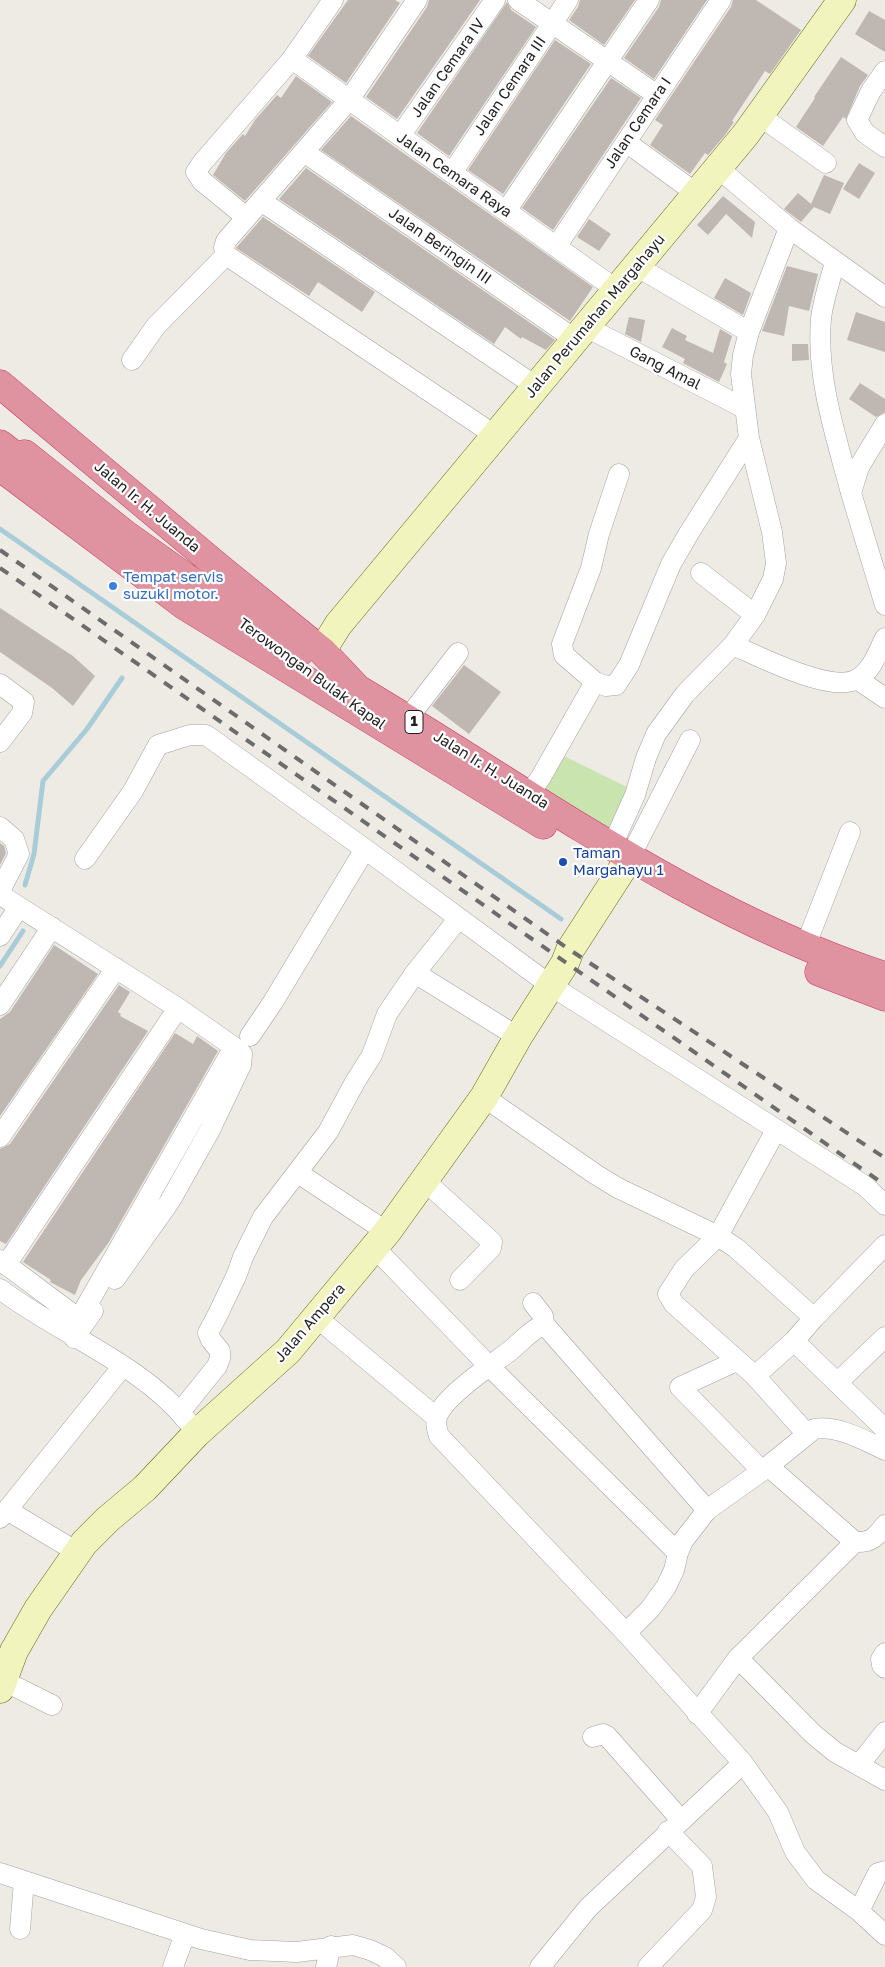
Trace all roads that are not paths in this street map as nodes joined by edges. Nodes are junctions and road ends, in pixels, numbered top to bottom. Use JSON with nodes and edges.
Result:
{"nodes":[{"id":1,"x":333,"y":0,"type":"edge"},
{"id":2,"x":417,"y":0,"type":"edge"},
{"id":3,"x":495,"y":0,"type":"edge"},
{"id":4,"x":518,"y":0,"type":"edge"},
{"id":5,"x":568,"y":0,"type":"edge"},
{"id":6,"x":649,"y":0,"type":"edge"},
{"id":7,"x":721,"y":0,"type":"edge"},
{"id":8,"x":842,"y":0,"type":"edge"},
{"id":9,"x":552,"y":23,"type":"junction"},
{"id":10,"x":292,"y":59,"type":"junction"},
{"id":11,"x":608,"y":61,"type":"junction"},
{"id":12,"x":885,"y":71,"type":"edge"},
{"id":13,"x":658,"y":95,"type":"junction"},
{"id":14,"x":350,"y":100,"type":"junction"},
{"id":15,"x":760,"y":116,"type":"junction"},
{"id":16,"x":400,"y":136,"type":"junction"},
{"id":17,"x":626,"y":142,"type":"junction"},
{"id":18,"x":885,"y":146,"type":"edge"},
{"id":19,"x":304,"y":152,"type":"junction"},
{"id":20,"x":826,"y":163,"type":"dead end"},
{"id":21,"x":452,"y":173,"type":"junction"},
{"id":22,"x":725,"y":174,"type":"junction"},
{"id":23,"x":697,"y":194,"type":"junction"},
{"id":24,"x":261,"y":201,"type":"junction"},
{"id":25,"x":506,"y":211,"type":"junction"},
{"id":26,"x":246,"y":218,"type":"junction"},
{"id":27,"x":789,"y":228,"type":"junction"},
{"id":28,"x":556,"y":247,"type":"junction"},
{"id":29,"x":226,"y":255,"type":"junction"},
{"id":30,"x":835,"y":262,"type":"junction"},
{"id":31,"x":651,"y":275,"type":"junction"},
{"id":32,"x":617,"y":290,"type":"junction"},
{"id":33,"x":885,"y":297,"type":"edge"},
{"id":34,"x":749,"y":332,"type":"junction"},
{"id":35,"x":596,"y":336,"type":"junction"},
{"id":36,"x":132,"y":360,"type":"dead end"},
{"id":37,"x":0,"y":384,"type":"edge"},
{"id":38,"x":537,"y":386,"type":"junction"},
{"id":39,"x":744,"y":408,"type":"junction"},
{"id":40,"x":885,"y":424,"type":"edge"},
{"id":41,"x":0,"y":434,"type":"edge"},
{"id":42,"x":496,"y":436,"type":"junction"},
{"id":43,"x":749,"y":438,"type":"junction"},
{"id":44,"x":0,"y":444,"type":"edge"},
{"id":45,"x":0,"y":467,"type":"edge"},
{"id":46,"x":619,"y":474,"type":"dead end"},
{"id":47,"x":851,"y":493,"type":"junction"},
{"id":48,"x":701,"y":573,"type":"dead end"},
{"id":49,"x":885,"y":605,"type":"edge"},
{"id":50,"x":755,"y":615,"type":"junction"},
{"id":51,"x":330,"y":638,"type":"junction"},
{"id":52,"x":885,"y":638,"type":"edge"},
{"id":53,"x":733,"y":645,"type":"junction"},
{"id":54,"x":458,"y":653,"type":"dead end"},
{"id":55,"x":857,"y":679,"type":"junction"},
{"id":56,"x":596,"y":682,"type":"junction"},
{"id":57,"x":0,"y":684,"type":"edge"},
{"id":58,"x":358,"y":689,"type":"junction"},
{"id":59,"x":885,"y":698,"type":"edge"},
{"id":60,"x":408,"y":731,"type":"junction"},
{"id":61,"x":690,"y":740,"type":"dead end"},
{"id":62,"x":0,"y":742,"type":"edge"},
{"id":63,"x":529,"y":794,"type":"junction"},
{"id":64,"x":0,"y":827,"type":"edge"},
{"id":65,"x":850,"y":832,"type":"dead end"},
{"id":66,"x":365,"y":849,"type":"junction"},
{"id":67,"x":621,"y":858,"type":"junction"},
{"id":68,"x":85,"y":859,"type":"dead end"},
{"id":69,"x":19,"y":908,"type":"junction"},
{"id":70,"x":459,"y":918,"type":"junction"},
{"id":71,"x":52,"y":927,"type":"junction"},
{"id":72,"x":0,"y":936,"type":"edge"},
{"id":73,"x":805,"y":947,"type":"junction"},
{"id":74,"x":116,"y":968,"type":"junction"},
{"id":75,"x":415,"y":973,"type":"junction"},
{"id":76,"x":885,"y":976,"type":"edge"},
{"id":77,"x":550,"y":985,"type":"junction"},
{"id":78,"x":885,"y":997,"type":"edge"},
{"id":79,"x":0,"y":1005,"type":"edge"},
{"id":80,"x":178,"y":1008,"type":"junction"},
{"id":81,"x":518,"y":1038,"type":"junction"},
{"id":82,"x":242,"y":1041,"type":"junction"},
{"id":83,"x":484,"y":1097,"type":"junction"},
{"id":84,"x":776,"y":1130,"type":"junction"},
{"id":85,"x":0,"y":1137,"type":"edge"},
{"id":86,"x":298,"y":1173,"type":"junction"},
{"id":87,"x":425,"y":1181,"type":"junction"},
{"id":88,"x":885,"y":1204,"type":"edge"},
{"id":89,"x":718,"y":1236,"type":"junction"},
{"id":90,"x":380,"y":1240,"type":"junction"},
{"id":91,"x":885,"y":1246,"type":"edge"},
{"id":92,"x":3,"y":1263,"type":"edge"},
{"id":93,"x":460,"y":1280,"type":"dead end"},
{"id":94,"x":4,"y":1299,"type":"edge"},
{"id":95,"x":533,"y":1303,"type":"dead end"},
{"id":96,"x":316,"y":1317,"type":"junction"},
{"id":97,"x":814,"y":1318,"type":"junction"},
{"id":98,"x":544,"y":1324,"type":"junction"},
{"id":99,"x":885,"y":1337,"type":"edge"},
{"id":100,"x":74,"y":1338,"type":"junction"},
{"id":101,"x":794,"y":1341,"type":"junction"},
{"id":102,"x":735,"y":1359,"type":"junction"},
{"id":103,"x":488,"y":1365,"type":"junction"},
{"id":104,"x":123,"y":1366,"type":"junction"},
{"id":105,"x":755,"y":1376,"type":"junction"},
{"id":106,"x":837,"y":1383,"type":"junction"},
{"id":107,"x":180,"y":1412,"type":"junction"},
{"id":108,"x":437,"y":1418,"type":"junction"},
{"id":109,"x":197,"y":1433,"type":"junction"},
{"id":110,"x":807,"y":1434,"type":"junction"},
{"id":111,"x":882,"y":1438,"type":"edge"},
{"id":112,"x":765,"y":1468,"type":"junction"},
{"id":113,"x":707,"y":1510,"type":"junction"},
{"id":114,"x":3,"y":1514,"type":"edge"},
{"id":115,"x":885,"y":1525,"type":"edge"},
{"id":116,"x":855,"y":1542,"type":"junction"},
{"id":117,"x":77,"y":1552,"type":"junction"},
{"id":118,"x":678,"y":1553,"type":"junction"},
{"id":119,"x":626,"y":1632,"type":"junction"},
{"id":120,"x":885,"y":1653,"type":"edge"},
{"id":121,"x":738,"y":1658,"type":"junction"},
{"id":122,"x":885,"y":1668,"type":"edge"},
{"id":123,"x":1,"y":1683,"type":"edge"},
{"id":124,"x":52,"y":1705,"type":"dead end"},
{"id":125,"x":697,"y":1714,"type":"junction"},
{"id":126,"x":885,"y":1732,"type":"edge"},
{"id":127,"x":593,"y":1737,"type":"dead end"},
{"id":128,"x":742,"y":1763,"type":"junction"},
{"id":129,"x":859,"y":1765,"type":"junction"},
{"id":130,"x":885,"y":1780,"type":"edge"},
{"id":131,"x":674,"y":1826,"type":"junction"},
{"id":132,"x":885,"y":1871,"type":"edge"},
{"id":133,"x":0,"y":1873,"type":"edge"},
{"id":134,"x":24,"y":1881,"type":"junction"},
{"id":135,"x":859,"y":1911,"type":"junction"},
{"id":136,"x":20,"y":1929,"type":"dead end"},
{"id":137,"x":185,"y":1934,"type":"junction"},
{"id":138,"x":885,"y":1935,"type":"edge"},
{"id":139,"x":331,"y":1946,"type":"junction"},
{"id":140,"x":173,"y":1967,"type":"edge"},
{"id":141,"x":326,"y":1967,"type":"edge"},
{"id":142,"x":396,"y":1967,"type":"edge"},
{"id":143,"x":540,"y":1967,"type":"edge"},
{"id":144,"x":648,"y":1967,"type":"edge"}],
"edges":[{"from":1,"to":10,"type":"street"},
{"from":2,"to":14,"type":"street"},
{"from":3,"to":16,"type":"street","name":"Jalan Cemara IV"},
{"from":4,"to":9,"type":"street"},
{"from":5,"to":9,"type":"street","name":"Jalan Cemara III"},
{"from":6,"to":11,"type":"street"},
{"from":7,"to":13,"type":"street","name":"Jalan Cemara I"},
{"from":8,"to":15,"type":"street","name":"Jalan Perumahan Margahayu"},
{"from":9,"to":11,"type":"street"},
{"from":9,"to":21,"type":"street","name":"Jalan Cemara III"},
{"from":10,"to":14,"type":"street","name":"Jalan Cemara Raya"},
{"from":10,"to":26,"type":"street"},
{"from":11,"to":13,"type":"street"},
{"from":11,"to":25,"type":"street"},
{"from":12,"to":18,"type":"street"},
{"from":13,"to":17,"type":"street","name":"Jalan Cemara I"},
{"from":14,"to":16,"type":"street","name":"Jalan Cemara Raya"},
{"from":14,"to":19,"type":"street"},
{"from":15,"to":20,"type":"street"},
{"from":15,"to":22,"type":"street","name":"Jalan Perumahan Margahayu"},
{"from":16,"to":21,"type":"street","name":"Jalan Cemara Raya"},
{"from":17,"to":23,"type":"street"},
{"from":17,"to":28,"type":"street","name":"Jalan Cemara I"},
{"from":19,"to":24,"type":"street"},
{"from":19,"to":35,"type":"street","name":"Jalan Beringin III"},
{"from":21,"to":25,"type":"street","name":"Jalan Cemara Raya"},
{"from":22,"to":23,"type":"street","name":"Jalan Perumahan Margahayu"},
{"from":22,"to":27,"type":"street"},
{"from":23,"to":31,"type":"street","name":"Jalan Perumahan Margahayu"},
{"from":24,"to":26,"type":"street"},
{"from":24,"to":38,"type":"street"},
{"from":25,"to":28,"type":"street","name":"Jalan Cemara Raya"},
{"from":26,"to":29,"type":"street"},
{"from":27,"to":30,"type":"street"},
{"from":27,"to":34,"type":"street"},
{"from":28,"to":32,"type":"street","name":"Jalan Cemara Raya"},
{"from":29,"to":36,"type":"street"},
{"from":29,"to":42,"type":"street"},
{"from":30,"to":33,"type":"street"},
{"from":30,"to":47,"type":"street"},
{"from":31,"to":32,"type":"street","name":"Jalan Perumahan Margahayu"},
{"from":31,"to":34,"type":"street"},
{"from":32,"to":35,"type":"street","name":"Jalan Perumahan Margahayu"},
{"from":34,"to":39,"type":"street"},
{"from":35,"to":38,"type":"street","name":"Jalan Perumahan Margahayu"},
{"from":35,"to":39,"type":"street","name":"Gang Amal"},
{"from":37,"to":51,"type":"highway","name":"Jalan Ir. H. Juanda","number":"1"},
{"from":38,"to":42,"type":"street","name":"Jalan Perumahan Margahayu"},
{"from":39,"to":43,"type":"street"},
{"from":40,"to":47,"type":"street"},
{"from":41,"to":58,"type":"highway","name":"Terowongan Bulak Kapal","number":"1"},
{"from":42,"to":51,"type":"street","name":"Jalan Perumahan Margahayu"},
{"from":43,"to":50,"type":"street"},
{"from":43,"to":56,"type":"street"},
{"from":44,"to":60,"type":"highway","name":"Terowongan Bulak Kapal","number":"1"},
{"from":45,"to":60,"type":"highway","name":"Jalan Ir. H. Juanda","number":"1"},
{"from":46,"to":56,"type":"street"},
{"from":47,"to":49,"type":"street"},
{"from":48,"to":50,"type":"street"},
{"from":50,"to":53,"type":"street"},
{"from":51,"to":58,"type":"highway","name":"Jalan Ir. H. Juanda","number":"1"},
{"from":52,"to":55,"type":"street"},
{"from":53,"to":55,"type":"street"},
{"from":53,"to":67,"type":"street"},
{"from":54,"to":60,"type":"street"},
{"from":55,"to":59,"type":"street"},
{"from":56,"to":63,"type":"street"},
{"from":57,"to":62,"type":"street"},
{"from":58,"to":60,"type":"highway","name":"Jalan Ir. H. Juanda","number":"1"},
{"from":60,"to":63,"type":"highway","name":"Jalan Ir. H. Juanda","number":"1"},
{"from":60,"to":67,"type":"highway","name":"Jalan Ir. H. Juanda","number":"1"},
{"from":61,"to":67,"type":"street"},
{"from":63,"to":67,"type":"highway","name":"Jalan Ir. H. Juanda","number":"1"},
{"from":64,"to":69,"type":"street"},
{"from":65,"to":73,"type":"street"},
{"from":66,"to":68,"type":"street"},
{"from":66,"to":70,"type":"street"},
{"from":66,"to":82,"type":"street"},
{"from":67,"to":73,"type":"highway","name":"Jalan Ir. H. Juanda","number":"1"},
{"from":67,"to":77,"type":"street","name":"Jalan Ampera"},
{"from":67,"to":78,"type":"highway","name":"Jalan Ir. H. Juanda","number":"1"},
{"from":69,"to":71,"type":"street"},
{"from":69,"to":72,"type":"street"},
{"from":70,"to":75,"type":"street"},
{"from":70,"to":77,"type":"street"},
{"from":71,"to":74,"type":"street"},
{"from":71,"to":79,"type":"street"},
{"from":73,"to":76,"type":"highway","name":"Jalan Ir. H. Juanda","number":"1"},
{"from":74,"to":80,"type":"street"},
{"from":74,"to":85,"type":"street"},
{"from":75,"to":81,"type":"street"},
{"from":75,"to":86,"type":"street"},
{"from":77,"to":81,"type":"street","name":"Jalan Ampera"},
{"from":77,"to":84,"type":"street"},
{"from":80,"to":82,"type":"street"},
{"from":80,"to":92,"type":"street"},
{"from":81,"to":83,"type":"street","name":"Jalan Ampera"},
{"from":82,"to":92,"type":"street"},
{"from":82,"to":100,"type":"street"},
{"from":83,"to":87,"type":"street","name":"Jalan Ampera"},
{"from":83,"to":89,"type":"street"},
{"from":84,"to":88,"type":"street"},
{"from":84,"to":89,"type":"street"},
{"from":86,"to":90,"type":"street"},
{"from":86,"to":107,"type":"street"},
{"from":87,"to":90,"type":"street","name":"Jalan Ampera"},
{"from":87,"to":93,"type":"street"},
{"from":89,"to":97,"type":"street"},
{"from":89,"to":102,"type":"street"},
{"from":90,"to":96,"type":"street","name":"Jalan Ampera"},
{"from":90,"to":103,"type":"street"},
{"from":91,"to":97,"type":"street"},
{"from":94,"to":100,"type":"street"},
{"from":95,"to":98,"type":"street"},
{"from":96,"to":108,"type":"street"},
{"from":96,"to":109,"type":"street","name":"Jalan Ampera"},
{"from":97,"to":101,"type":"street"},
{"from":98,"to":103,"type":"street"},
{"from":98,"to":113,"type":"street"},
{"from":99,"to":106,"type":"street"},
{"from":100,"to":104,"type":"street"},
{"from":101,"to":105,"type":"street"},
{"from":101,"to":106,"type":"street"},
{"from":102,"to":105,"type":"street"},
{"from":102,"to":112,"type":"street"},
{"from":103,"to":108,"type":"street"},
{"from":103,"to":118,"type":"street"},
{"from":104,"to":107,"type":"street"},
{"from":104,"to":114,"type":"street"},
{"from":105,"to":110,"type":"street"},
{"from":106,"to":111,"type":"street"},
{"from":107,"to":109,"type":"street"},
{"from":108,"to":119,"type":"street"},
{"from":109,"to":117,"type":"street","name":"Jalan Ampera"},
{"from":110,"to":111,"type":"street"},
{"from":110,"to":112,"type":"street"},
{"from":112,"to":113,"type":"street"},
{"from":112,"to":116,"type":"street"},
{"from":113,"to":118,"type":"street"},
{"from":114,"to":117,"type":"street"},
{"from":115,"to":116,"type":"street"},
{"from":116,"to":121,"type":"street"},
{"from":117,"to":123,"type":"street","name":"Jalan Ampera"},
{"from":118,"to":119,"type":"street"},
{"from":119,"to":125,"type":"street"},
{"from":120,"to":122,"type":"street"},
{"from":121,"to":125,"type":"street"},
{"from":121,"to":129,"type":"street"},
{"from":123,"to":124,"type":"street"},
{"from":125,"to":128,"type":"street"},
{"from":126,"to":129,"type":"street"},
{"from":127,"to":131,"type":"street"},
{"from":128,"to":131,"type":"street"},
{"from":128,"to":135,"type":"street"},
{"from":129,"to":130,"type":"street"},
{"from":131,"to":143,"type":"street"},
{"from":131,"to":144,"type":"street"},
{"from":132,"to":135,"type":"street"},
{"from":133,"to":134,"type":"street"},
{"from":134,"to":136,"type":"street"},
{"from":134,"to":137,"type":"street"},
{"from":135,"to":138,"type":"street"},
{"from":137,"to":139,"type":"street"},
{"from":137,"to":140,"type":"street"},
{"from":139,"to":141,"type":"street"},
{"from":139,"to":142,"type":"street"}]}
